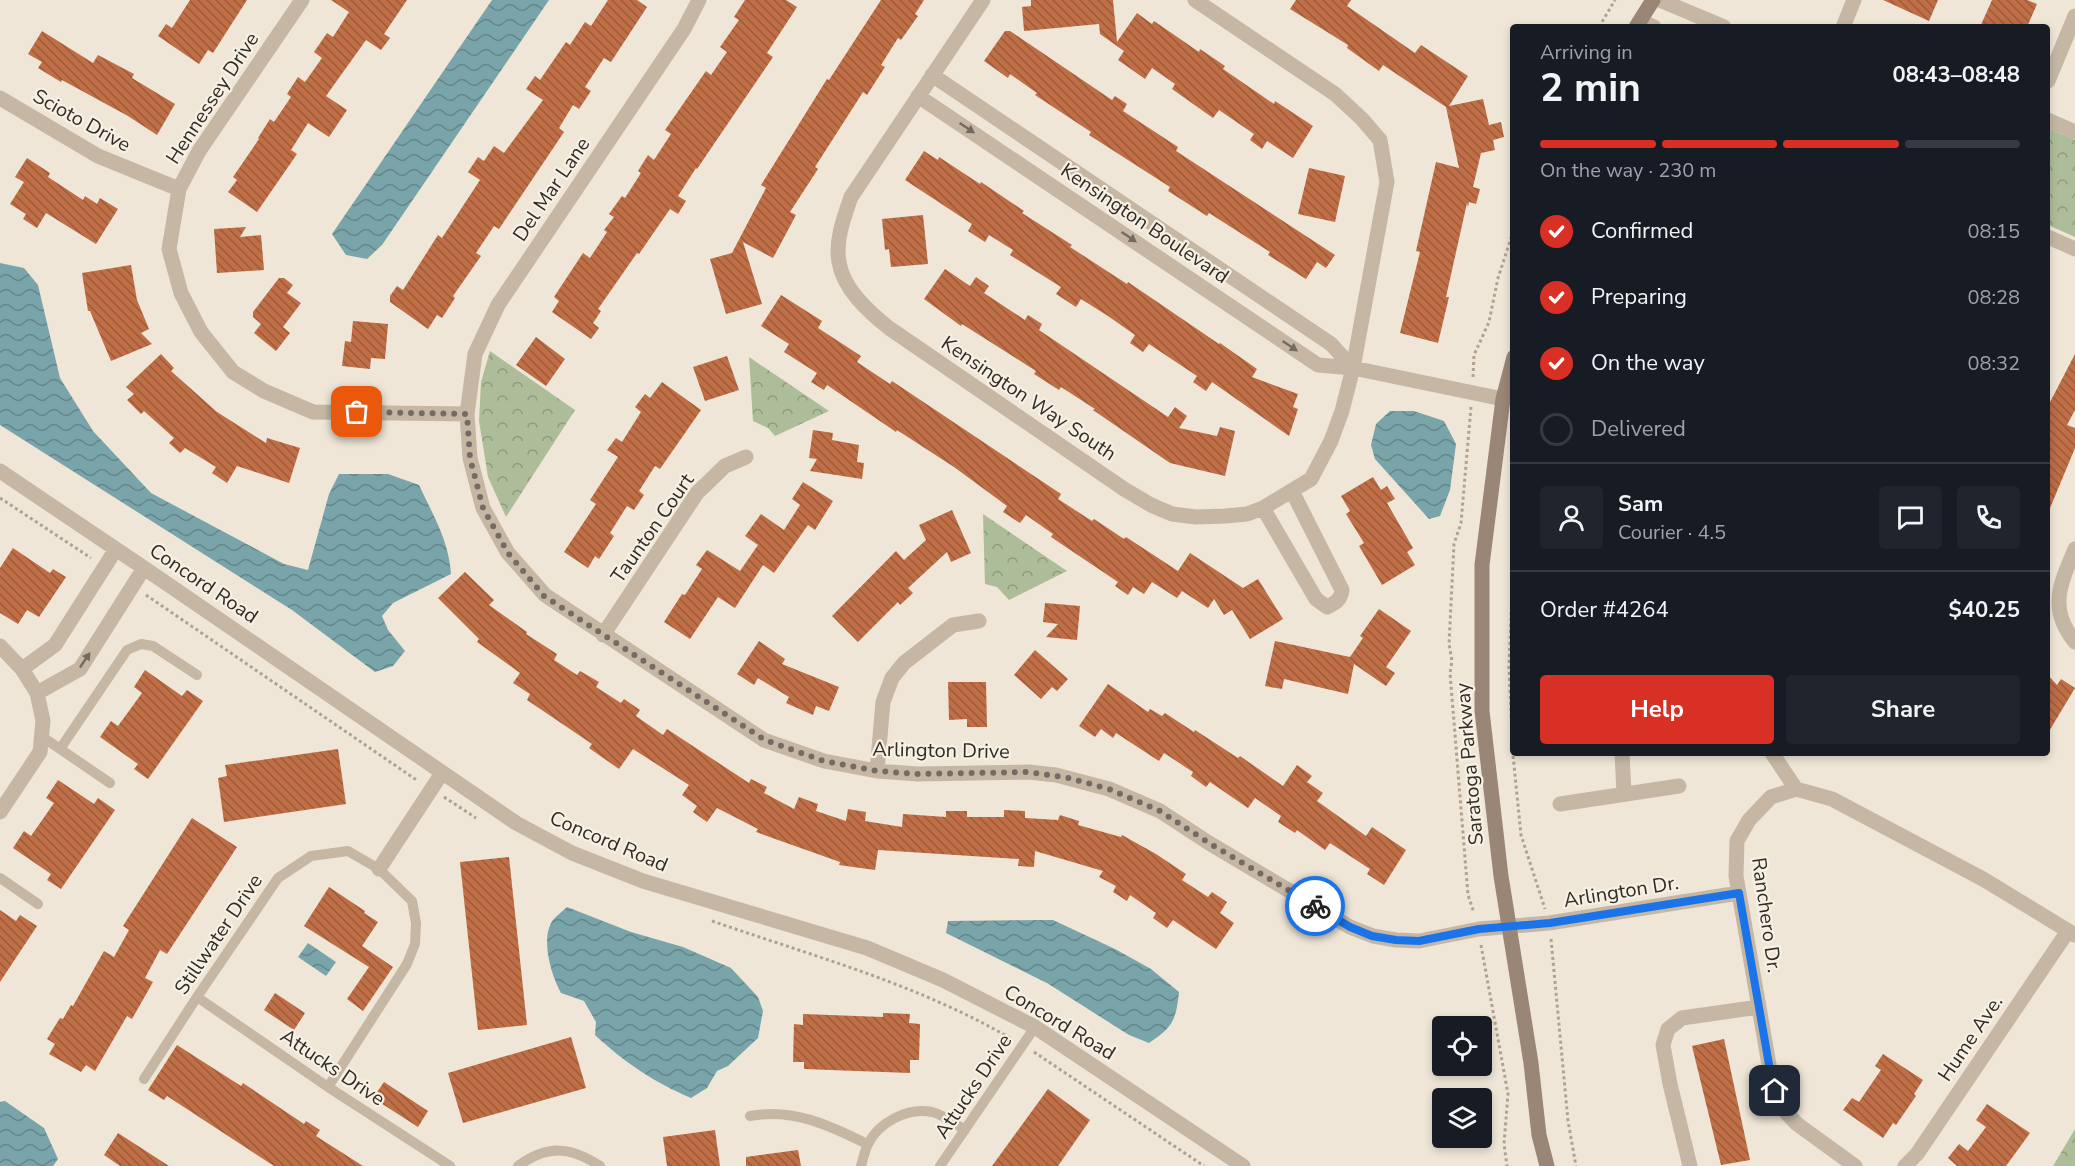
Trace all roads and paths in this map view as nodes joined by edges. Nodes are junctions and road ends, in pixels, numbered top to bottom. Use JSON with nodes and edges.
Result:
{"nodes":[{"id":1,"x":302,"y":0,"type":"edge"},
{"id":2,"x":699,"y":0,"type":"edge"},
{"id":3,"x":983,"y":0,"type":"edge"},
{"id":4,"x":1195,"y":0,"type":"edge"},
{"id":5,"x":1615,"y":0,"type":"edge"},
{"id":6,"x":1653,"y":0,"type":"edge"},
{"id":7,"x":1660,"y":0,"type":"edge"},
{"id":8,"x":1854,"y":0,"type":"edge"},
{"id":9,"x":2075,"y":16,"type":"edge"},
{"id":10,"x":1601,"y":24,"type":"edge"},
{"id":11,"x":1638,"y":24,"type":"edge"},
{"id":12,"x":1717,"y":24,"type":"edge"},
{"id":13,"x":1843,"y":24,"type":"edge"},
{"id":14,"x":932,"y":75,"type":"junction"},
{"id":15,"x":2050,"y":76,"type":"edge"},
{"id":16,"x":918,"y":96,"type":"junction"},
{"id":17,"x":0,"y":98,"type":"edge"},
{"id":18,"x":2050,"y":121,"type":"edge"},
{"id":19,"x":2075,"y":132,"type":"edge"},
{"id":20,"x":179,"y":189,"type":"junction"},
{"id":21,"x":2050,"y":238,"type":"edge"},
{"id":22,"x":2075,"y":249,"type":"edge"},
{"id":23,"x":1353,"y":368,"type":"junction"},
{"id":24,"x":1510,"y":372,"type":"edge"},
{"id":25,"x":1503,"y":399,"type":"junction"},
{"id":26,"x":467,"y":414,"type":"junction"},
{"id":27,"x":746,"y":458,"type":"dead end"},
{"id":28,"x":0,"y":471,"type":"edge"},
{"id":29,"x":1292,"y":491,"type":"junction"},
{"id":30,"x":1263,"y":508,"type":"junction"},
{"id":31,"x":116,"y":549,"type":"junction"},
{"id":32,"x":2075,"y":549,"type":"edge"},
{"id":33,"x":144,"y":568,"type":"junction"},
{"id":34,"x":980,"y":621,"type":"dead end"},
{"id":35,"x":603,"y":635,"type":"junction"},
{"id":36,"x":1510,"y":642,"type":"edge"},
{"id":37,"x":2075,"y":642,"type":"edge"},
{"id":38,"x":0,"y":646,"type":"edge"},
{"id":39,"x":22,"y":669,"type":"junction"},
{"id":40,"x":197,"y":675,"type":"dead end"},
{"id":41,"x":1510,"y":688,"type":"edge"},
{"id":42,"x":38,"y":693,"type":"junction"},
{"id":43,"x":41,"y":736,"type":"junction"},
{"id":44,"x":60,"y":749,"type":"junction"},
{"id":45,"x":1513,"y":756,"type":"edge"},
{"id":46,"x":1622,"y":756,"type":"edge"},
{"id":47,"x":1774,"y":756,"type":"edge"},
{"id":48,"x":877,"y":771,"type":"junction"},
{"id":49,"x":442,"y":773,"type":"junction"},
{"id":50,"x":110,"y":783,"type":"dead end"},
{"id":51,"x":1679,"y":786,"type":"dead end"},
{"id":52,"x":1796,"y":789,"type":"junction"},
{"id":53,"x":1624,"y":793,"type":"junction"},
{"id":54,"x":1560,"y":804,"type":"dead end"},
{"id":55,"x":0,"y":812,"type":"edge"},
{"id":56,"x":379,"y":869,"type":"junction"},
{"id":57,"x":0,"y":878,"type":"edge"},
{"id":58,"x":1739,"y":893,"type":"junction"},
{"id":59,"x":38,"y":904,"type":"dead end"},
{"id":60,"x":1550,"y":923,"type":"junction"},
{"id":61,"x":1510,"y":926,"type":"junction"},
{"id":62,"x":2072,"y":933,"type":"edge"},
{"id":63,"x":197,"y":997,"type":"junction"},
{"id":64,"x":1759,"y":1007,"type":"junction"},
{"id":65,"x":1035,"y":1027,"type":"junction"},
{"id":66,"x":144,"y":1079,"type":"dead end"},
{"id":67,"x":328,"y":1087,"type":"junction"},
{"id":68,"x":750,"y":1116,"type":"dead end"},
{"id":69,"x":965,"y":1130,"type":"junction"},
{"id":70,"x":867,"y":1144,"type":"junction"},
{"id":71,"x":450,"y":1166,"type":"edge"},
{"id":72,"x":518,"y":1166,"type":"edge"},
{"id":73,"x":600,"y":1166,"type":"edge"},
{"id":74,"x":861,"y":1166,"type":"edge"},
{"id":75,"x":940,"y":1166,"type":"edge"},
{"id":76,"x":1244,"y":1166,"type":"edge"},
{"id":77,"x":1547,"y":1166,"type":"edge"},
{"id":78,"x":1576,"y":1166,"type":"edge"},
{"id":79,"x":1690,"y":1166,"type":"edge"},
{"id":80,"x":1855,"y":1166,"type":"edge"},
{"id":81,"x":1905,"y":1166,"type":"edge"}],
"edges":[{"from":1,"to":20,"type":"street","name":"Hennessey Drive"},
{"from":2,"to":26,"type":"street","name":"Del Mar Lane"},
{"from":3,"to":14,"type":"street","name":"Kensington Way South"},
{"from":4,"to":23,"type":"street","name":"Kensington Way South"},
{"from":5,"to":10,"type":"path"},
{"from":6,"to":11,"type":"street"},
{"from":7,"to":12,"type":"street"},
{"from":8,"to":13,"type":"street"},
{"from":9,"to":15,"type":"street"},
{"from":14,"to":16,"type":"street","name":"Kensington Way South"},
{"from":14,"to":23,"type":"street","name":"Kensington Boulevard"},
{"from":16,"to":23,"type":"street","name":"Kensington Boulevard","one_way":true},
{"from":16,"to":30,"type":"street","name":"Kensington Way South"},
{"from":17,"to":20,"type":"street","name":"Scioto Drive"},
{"from":18,"to":19,"type":"street"},
{"from":20,"to":26,"type":"street","name":"Hennessey Drive"},
{"from":21,"to":22,"type":"street"},
{"from":23,"to":25,"type":"street","name":"Kensington Boulevard"},
{"from":23,"to":29,"type":"street","name":"Kensington Way South"},
{"from":24,"to":25,"type":"street","name":"Saratoga Parkway"},
{"from":25,"to":61,"type":"street","name":"Saratoga Parkway"},
{"from":26,"to":35,"type":"street","name":"Arlington Drive"},
{"from":27,"to":35,"type":"street","name":"Taunton Court"},
{"from":28,"to":31,"type":"street","name":"Concord Road"},
{"from":29,"to":30,"type":"street","name":"Kensington Way South"},
{"from":29,"to":30,"type":"street"},
{"from":31,"to":33,"type":"street","name":"Concord Road"},
{"from":31,"to":39,"type":"street"},
{"from":32,"to":37,"type":"street"},
{"from":42,"to":33,"type":"street","one_way":true},
{"from":33,"to":49,"type":"street","name":"Concord Road"},
{"from":34,"to":48,"type":"street"},
{"from":35,"to":48,"type":"street","name":"Arlington Drive"},
{"from":36,"to":41,"type":"path"},
{"from":38,"to":39,"type":"street"},
{"from":39,"to":42,"type":"street"},
{"from":40,"to":44,"type":"lane"},
{"from":42,"to":43,"type":"street"},
{"from":43,"to":44,"type":"lane"},
{"from":43,"to":55,"type":"street"},
{"from":44,"to":50,"type":"lane"},
{"from":45,"to":60,"type":"path"},
{"from":46,"to":53,"type":"street"},
{"from":47,"to":52,"type":"street"},
{"from":48,"to":61,"type":"street","name":"Arlington Drive"},
{"from":49,"to":56,"type":"street"},
{"from":49,"to":65,"type":"street","name":"Concord Road"},
{"from":51,"to":53,"type":"street"},
{"from":52,"to":58,"type":"street","name":"Ranchero Dr."},
{"from":52,"to":62,"type":"street"},
{"from":53,"to":54,"type":"street"},
{"from":56,"to":63,"type":"lane","name":"Stillwater Drive"},
{"from":56,"to":67,"type":"lane","name":"Stillwater Drive"},
{"from":57,"to":59,"type":"lane"},
{"from":58,"to":60,"type":"street","name":"Arlington Dr."},
{"from":58,"to":64,"type":"street","name":"Ranchero Dr."},
{"from":60,"to":61,"type":"street","name":"Arlington Dr."},
{"from":60,"to":78,"type":"path"},
{"from":61,"to":77,"type":"street","name":"Saratoga Parkway"},
{"from":62,"to":81,"type":"street","name":"Hume Ave."},
{"from":63,"to":66,"type":"lane","name":"Stillwater Drive"},
{"from":63,"to":67,"type":"lane","name":"Attucks Drive"},
{"from":64,"to":79,"type":"street"},
{"from":64,"to":80,"type":"street","name":"Ranchero Dr."},
{"from":65,"to":69,"type":"lane","name":"Attucks Drive"},
{"from":65,"to":76,"type":"street","name":"Concord Road"},
{"from":67,"to":71,"type":"lane","name":"Attucks Drive"},
{"from":68,"to":70,"type":"lane"},
{"from":69,"to":70,"type":"lane"},
{"from":69,"to":75,"type":"lane","name":"Attucks Drive"},
{"from":70,"to":74,"type":"lane"},
{"from":72,"to":73,"type":"lane"}]}
